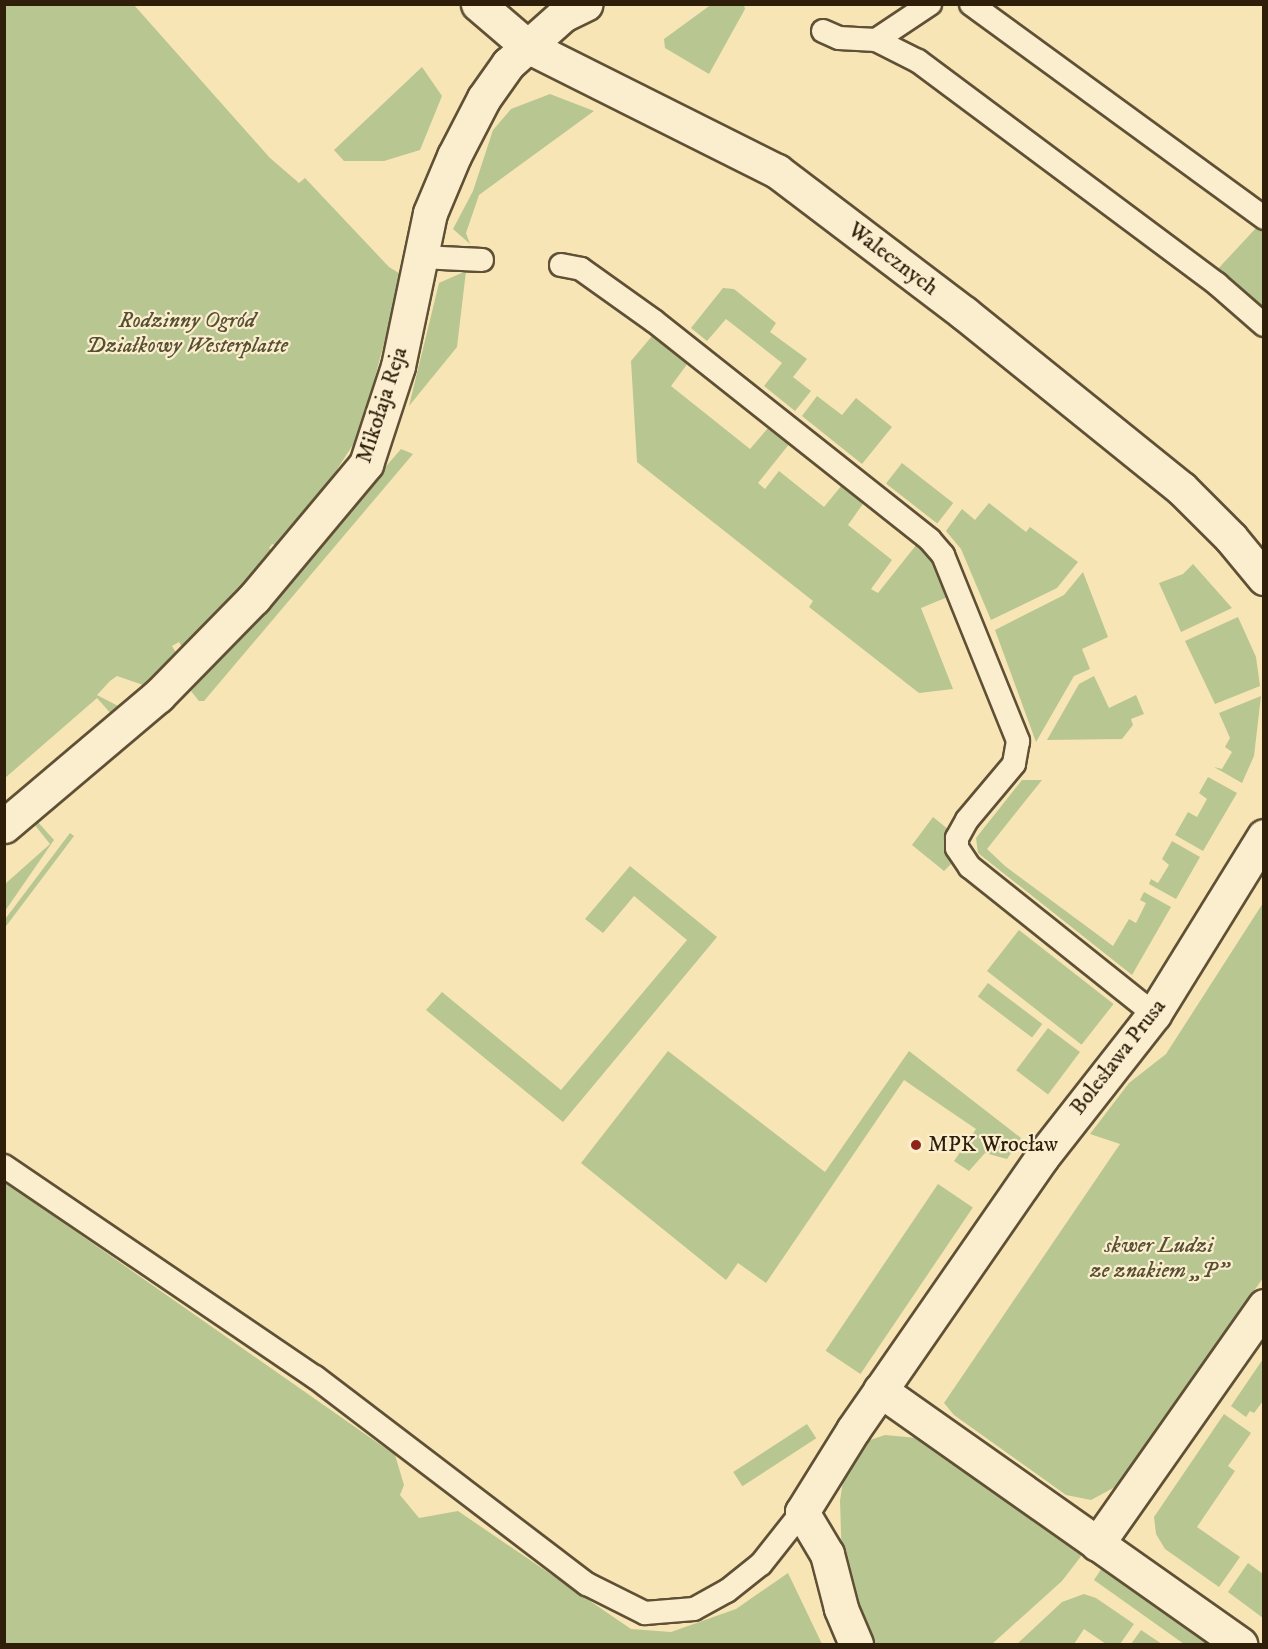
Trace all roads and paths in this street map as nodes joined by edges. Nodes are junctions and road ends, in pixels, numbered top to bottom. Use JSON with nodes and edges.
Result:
{"nodes":[{"id":1,"x":478,"y":4,"type":"edge"},
{"id":2,"x":586,"y":4,"type":"edge"},
{"id":3,"x":930,"y":4,"type":"edge"},
{"id":4,"x":971,"y":4,"type":"edge"},
{"id":5,"x":823,"y":31,"type":"dead end"},
{"id":6,"x":876,"y":40,"type":"junction"},
{"id":7,"x":527,"y":46,"type":"junction"},
{"id":8,"x":1263,"y":218,"type":"edge"},
{"id":9,"x":421,"y":257,"type":"junction"},
{"id":10,"x":482,"y":260,"type":"dead end"},
{"id":11,"x":561,"y":266,"type":"dead end"},
{"id":12,"x":1263,"y":325,"type":"edge"},
{"id":13,"x":1263,"y":578,"type":"edge"},
{"id":14,"x":4,"y":826,"type":"edge"},
{"id":15,"x":1263,"y":836,"type":"edge"},
{"id":16,"x":1154,"y":1014,"type":"junction"},
{"id":17,"x":4,"y":1166,"type":"edge"},
{"id":18,"x":1263,"y":1306,"type":"edge"},
{"id":19,"x":880,"y":1390,"type":"junction"},
{"id":20,"x":802,"y":1512,"type":"junction"},
{"id":21,"x":1097,"y":1544,"type":"junction"},
{"id":22,"x":856,"y":1644,"type":"edge"},
{"id":23,"x":1240,"y":1644,"type":"edge"}],
"edges":[{"from":1,"to":7,"type":"street","name":"Walecznych"},
{"from":2,"to":7,"type":"street","name":"Mikołaja Reja"},
{"from":3,"to":6,"type":"lane"},
{"from":4,"to":8,"type":"lane"},
{"from":5,"to":6,"type":"lane"},
{"from":6,"to":12,"type":"lane"},
{"from":7,"to":9,"type":"street","name":"Mikołaja Reja"},
{"from":7,"to":13,"type":"street","name":"Walecznych"},
{"from":9,"to":10,"type":"lane"},
{"from":9,"to":14,"type":"street","name":"Mikołaja Reja"},
{"from":11,"to":16,"type":"lane"},
{"from":15,"to":16,"type":"street","name":"Bolesława Prusa"},
{"from":16,"to":19,"type":"street","name":"Bolesława Prusa"},
{"from":17,"to":20,"type":"lane"},
{"from":18,"to":21,"type":"street"},
{"from":19,"to":20,"type":"street","name":"Bolesława Prusa"},
{"from":19,"to":21,"type":"street"},
{"from":20,"to":22,"type":"street"},
{"from":21,"to":23,"type":"street"}]}
